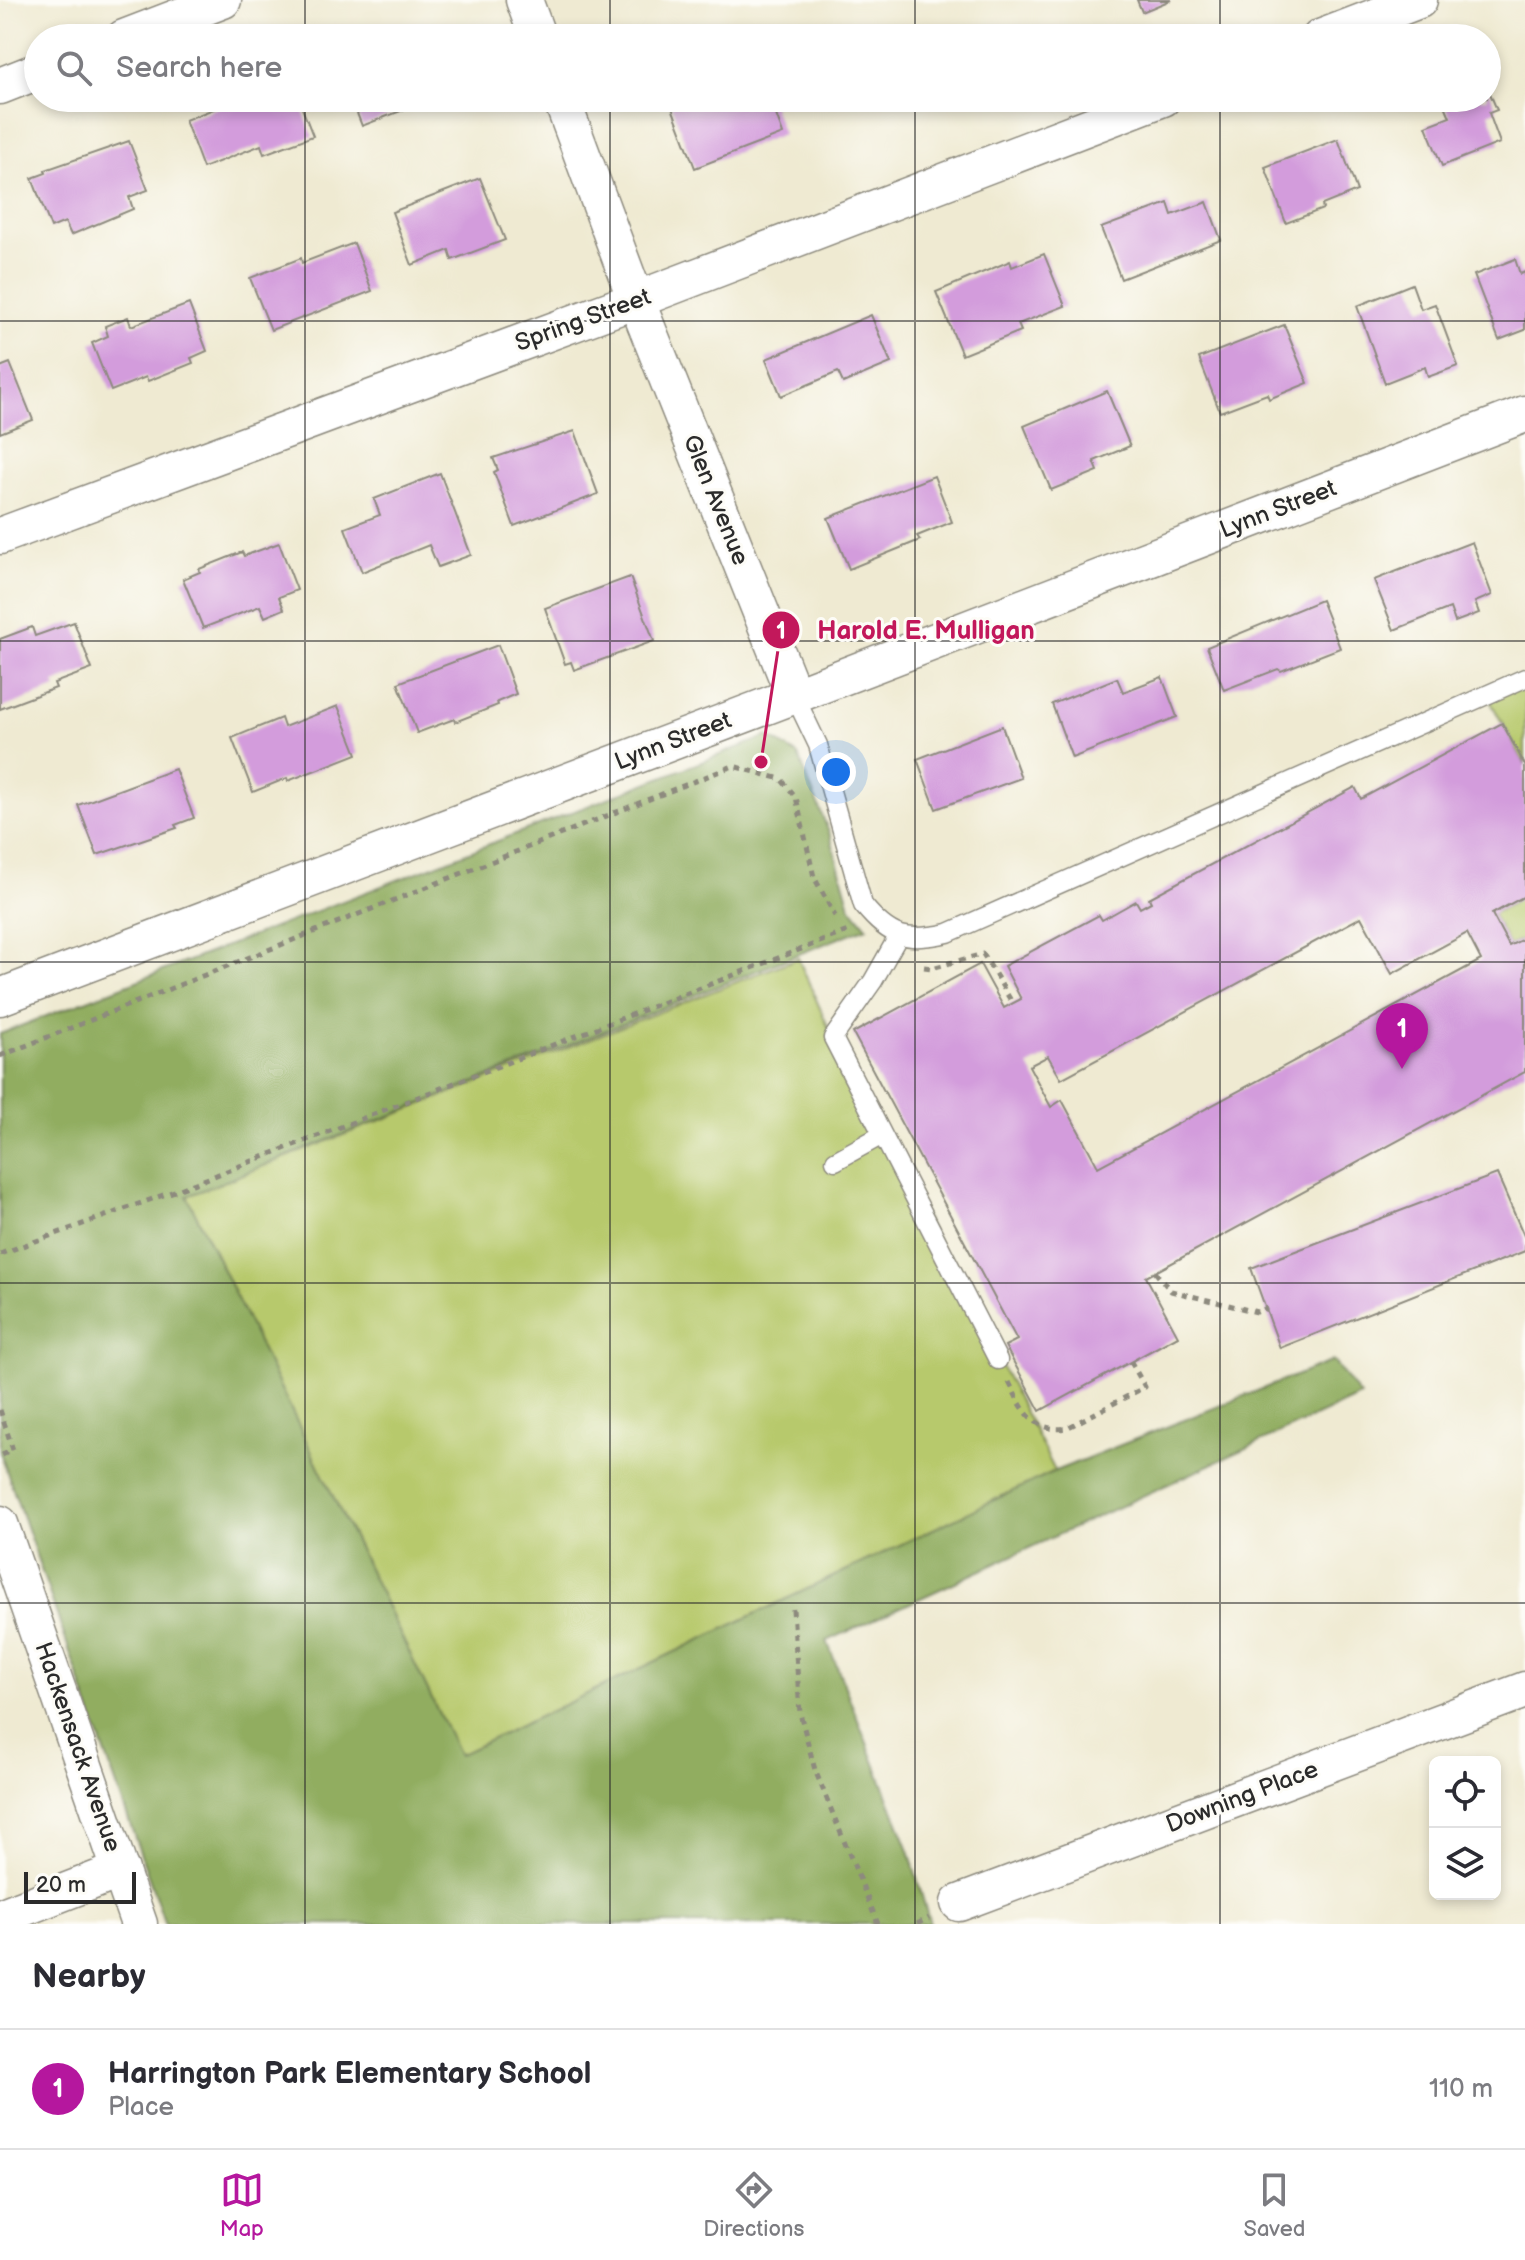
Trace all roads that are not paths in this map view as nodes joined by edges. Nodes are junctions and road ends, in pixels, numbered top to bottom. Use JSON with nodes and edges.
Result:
{"nodes":[{"id":1,"x":223,"y":0,"type":"edge"},
{"id":2,"x":524,"y":0,"type":"edge"},
{"id":3,"x":1419,"y":0,"type":"edge"},
{"id":4,"x":160,"y":24,"type":"edge"},
{"id":5,"x":533,"y":24,"type":"edge"},
{"id":6,"x":1356,"y":24,"type":"edge"},
{"id":7,"x":24,"y":77,"type":"edge"},
{"id":8,"x":0,"y":86,"type":"edge"},
{"id":9,"x":566,"y":112,"type":"edge"},
{"id":10,"x":1126,"y":112,"type":"edge"},
{"id":11,"x":636,"y":300,"type":"junction"},
{"id":12,"x":1525,"y":414,"type":"edge"},
{"id":13,"x":0,"y":536,"type":"edge"},
{"id":14,"x":1525,"y":678,"type":"edge"},
{"id":15,"x":794,"y":695,"type":"junction"},
{"id":16,"x":899,"y":935,"type":"junction"},
{"id":17,"x":0,"y":997,"type":"edge"},
{"id":18,"x":882,"y":1135,"type":"junction"},
{"id":19,"x":835,"y":1161,"type":"dead end"},
{"id":20,"x":998,"y":1360,"type":"road end"},
{"id":21,"x":0,"y":1524,"type":"edge"},
{"id":22,"x":1525,"y":1690,"type":"edge"},
{"id":23,"x":121,"y":1870,"type":"junction"},
{"id":24,"x":959,"y":1903,"type":"dead end"},
{"id":25,"x":0,"y":1917,"type":"edge"},
{"id":26,"x":139,"y":1924,"type":"edge"}],
"edges":[{"from":1,"to":4,"type":"street"},
{"from":2,"to":5,"type":"street"},
{"from":3,"to":6,"type":"street"},
{"from":7,"to":8,"type":"street"},
{"from":9,"to":11,"type":"street","name":"Glen Avenue"},
{"from":10,"to":11,"type":"street","name":"Spring Street"},
{"from":11,"to":13,"type":"street","name":"Spring Street"},
{"from":11,"to":15,"type":"street","name":"Glen Avenue"},
{"from":12,"to":15,"type":"street","name":"Lynn Street"},
{"from":14,"to":16,"type":"lane"},
{"from":15,"to":16,"type":"lane","name":"Glen Avenue"},
{"from":15,"to":17,"type":"street","name":"Lynn Street"},
{"from":16,"to":18,"type":"lane"},
{"from":18,"to":19,"type":"lane"},
{"from":18,"to":20,"type":"lane"},
{"from":21,"to":23,"type":"street","name":"Hackensack Avenue"},
{"from":22,"to":24,"type":"street","name":"Downing Place"},
{"from":23,"to":25,"type":"street"},
{"from":23,"to":26,"type":"street","name":"Hackensack Avenue"}]}
